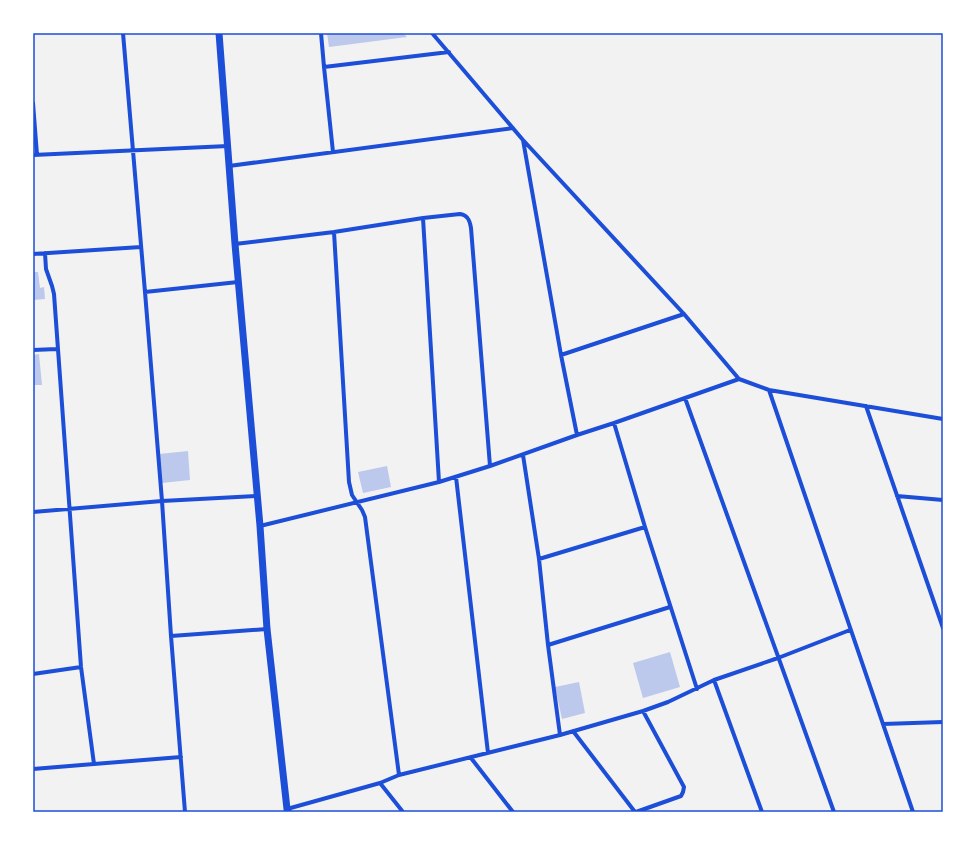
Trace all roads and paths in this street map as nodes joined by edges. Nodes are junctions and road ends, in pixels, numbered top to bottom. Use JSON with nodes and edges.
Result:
{"nodes":[{"id":1,"x":123,"y":33,"type":"edge"},
{"id":2,"x":219,"y":33,"type":"edge"},
{"id":3,"x":322,"y":33,"type":"edge"},
{"id":4,"x":432,"y":33,"type":"edge"},
{"id":5,"x":449,"y":52,"type":"junction"},
{"id":6,"x":324,"y":67,"type":"junction"},
{"id":7,"x":33,"y":103,"type":"edge"},
{"id":8,"x":513,"y":128,"type":"junction"},
{"id":9,"x":523,"y":140,"type":"junction"},
{"id":10,"x":228,"y":146,"type":"junction"},
{"id":11,"x":133,"y":151,"type":"junction"},
{"id":12,"x":333,"y":152,"type":"junction"},
{"id":13,"x":35,"y":155,"type":"edge"},
{"id":14,"x":229,"y":166,"type":"junction"},
{"id":15,"x":423,"y":218,"type":"junction"},
{"id":16,"x":334,"y":232,"type":"junction"},
{"id":17,"x":235,"y":244,"type":"junction"},
{"id":18,"x":141,"y":247,"type":"junction"},
{"id":19,"x":45,"y":253,"type":"junction"},
{"id":20,"x":33,"y":254,"type":"edge"},
{"id":21,"x":238,"y":282,"type":"junction"},
{"id":22,"x":145,"y":292,"type":"junction"},
{"id":23,"x":684,"y":314,"type":"junction"},
{"id":24,"x":57,"y":349,"type":"junction"},
{"id":25,"x":33,"y":350,"type":"edge"},
{"id":26,"x":561,"y":355,"type":"junction"},
{"id":27,"x":739,"y":379,"type":"junction"},
{"id":28,"x":769,"y":390,"type":"junction"},
{"id":29,"x":685,"y":398,"type":"junction"},
{"id":30,"x":866,"y":406,"type":"junction"},
{"id":31,"x":943,"y":419,"type":"edge"},
{"id":32,"x":614,"y":423,"type":"junction"},
{"id":33,"x":577,"y":435,"type":"junction"},
{"id":34,"x":523,"y":454,"type":"junction"},
{"id":35,"x":490,"y":466,"type":"junction"},
{"id":36,"x":456,"y":477,"type":"junction"},
{"id":37,"x":439,"y":482,"type":"junction"},
{"id":38,"x":257,"y":496,"type":"junction"},
{"id":39,"x":897,"y":496,"type":"junction"},
{"id":40,"x":943,"y":500,"type":"edge"},
{"id":41,"x":162,"y":501,"type":"junction"},
{"id":42,"x":357,"y":502,"type":"junction"},
{"id":43,"x":69,"y":508,"type":"junction"},
{"id":44,"x":33,"y":512,"type":"edge"},
{"id":45,"x":260,"y":526,"type":"junction"},
{"id":46,"x":645,"y":527,"type":"junction"},
{"id":47,"x":539,"y":559,"type":"junction"},
{"id":48,"x":670,"y":607,"type":"junction"},
{"id":49,"x":943,"y":628,"type":"edge"},
{"id":50,"x":267,"y":629,"type":"junction"},
{"id":51,"x":850,"y":630,"type":"junction"},
{"id":52,"x":171,"y":636,"type":"junction"},
{"id":53,"x":548,"y":645,"type":"junction"},
{"id":54,"x":778,"y":658,"type":"junction"},
{"id":55,"x":81,"y":667,"type":"junction"},
{"id":56,"x":33,"y":674,"type":"edge"},
{"id":57,"x":714,"y":680,"type":"junction"},
{"id":58,"x":697,"y":689,"type":"junction"},
{"id":59,"x":643,"y":711,"type":"junction"},
{"id":60,"x":943,"y":722,"type":"edge"},
{"id":61,"x":883,"y":724,"type":"junction"},
{"id":62,"x":573,"y":731,"type":"junction"},
{"id":63,"x":560,"y":735,"type":"junction"},
{"id":64,"x":488,"y":753,"type":"junction"},
{"id":65,"x":181,"y":757,"type":"junction"},
{"id":66,"x":471,"y":758,"type":"junction"},
{"id":67,"x":94,"y":764,"type":"junction"},
{"id":68,"x":33,"y":769,"type":"edge"},
{"id":69,"x":399,"y":775,"type":"junction"},
{"id":70,"x":380,"y":783,"type":"junction"},
{"id":71,"x":287,"y":810,"type":"edge"},
{"id":72,"x":185,"y":812,"type":"edge"},
{"id":73,"x":403,"y":812,"type":"edge"},
{"id":74,"x":513,"y":812,"type":"edge"},
{"id":75,"x":635,"y":812,"type":"edge"},
{"id":76,"x":762,"y":812,"type":"edge"},
{"id":77,"x":834,"y":812,"type":"edge"},
{"id":78,"x":913,"y":812,"type":"edge"}],
"edges":[{"from":1,"to":11,"type":"street"},
{"from":2,"to":10,"type":"street"},
{"from":3,"to":6,"type":"street"},
{"from":4,"to":5,"type":"street"},
{"from":5,"to":6,"type":"street"},
{"from":5,"to":8,"type":"street"},
{"from":6,"to":12,"type":"street"},
{"from":7,"to":13,"type":"street"},
{"from":8,"to":9,"type":"street"},
{"from":8,"to":12,"type":"street"},
{"from":9,"to":23,"type":"street"},
{"from":9,"to":26,"type":"street"},
{"from":10,"to":11,"type":"street"},
{"from":10,"to":14,"type":"street"},
{"from":11,"to":13,"type":"street"},
{"from":11,"to":18,"type":"street"},
{"from":12,"to":14,"type":"street"},
{"from":14,"to":17,"type":"street"},
{"from":15,"to":16,"type":"street"},
{"from":15,"to":35,"type":"street"},
{"from":15,"to":37,"type":"street"},
{"from":16,"to":17,"type":"street"},
{"from":16,"to":42,"type":"street"},
{"from":17,"to":21,"type":"street"},
{"from":18,"to":19,"type":"street"},
{"from":18,"to":22,"type":"street"},
{"from":19,"to":20,"type":"street"},
{"from":19,"to":24,"type":"street"},
{"from":21,"to":22,"type":"street"},
{"from":21,"to":38,"type":"street"},
{"from":22,"to":41,"type":"street"},
{"from":23,"to":26,"type":"street"},
{"from":23,"to":27,"type":"street"},
{"from":24,"to":25,"type":"street"},
{"from":24,"to":43,"type":"street"},
{"from":26,"to":33,"type":"street"},
{"from":27,"to":28,"type":"street"},
{"from":27,"to":29,"type":"street"},
{"from":28,"to":30,"type":"street"},
{"from":28,"to":51,"type":"street"},
{"from":29,"to":32,"type":"street"},
{"from":29,"to":54,"type":"street"},
{"from":30,"to":31,"type":"street"},
{"from":30,"to":39,"type":"street"},
{"from":32,"to":33,"type":"street"},
{"from":32,"to":46,"type":"street"},
{"from":33,"to":34,"type":"street"},
{"from":34,"to":35,"type":"street"},
{"from":34,"to":47,"type":"street"},
{"from":35,"to":36,"type":"street"},
{"from":36,"to":37,"type":"street"},
{"from":36,"to":64,"type":"street"},
{"from":37,"to":42,"type":"street"},
{"from":38,"to":41,"type":"street"},
{"from":38,"to":45,"type":"street"},
{"from":39,"to":40,"type":"street"},
{"from":39,"to":49,"type":"street"},
{"from":41,"to":43,"type":"street"},
{"from":41,"to":52,"type":"street"},
{"from":42,"to":45,"type":"street"},
{"from":42,"to":69,"type":"street"},
{"from":43,"to":44,"type":"street"},
{"from":43,"to":55,"type":"street"},
{"from":45,"to":50,"type":"street"},
{"from":46,"to":47,"type":"street"},
{"from":46,"to":48,"type":"street"},
{"from":47,"to":53,"type":"street"},
{"from":48,"to":53,"type":"street"},
{"from":48,"to":58,"type":"street"},
{"from":50,"to":52,"type":"street"},
{"from":50,"to":71,"type":"street"},
{"from":51,"to":54,"type":"street"},
{"from":51,"to":61,"type":"street"},
{"from":52,"to":65,"type":"street"},
{"from":53,"to":63,"type":"street"},
{"from":54,"to":57,"type":"street"},
{"from":54,"to":77,"type":"street"},
{"from":55,"to":56,"type":"street"},
{"from":55,"to":67,"type":"street"},
{"from":57,"to":58,"type":"street"},
{"from":57,"to":76,"type":"street"},
{"from":58,"to":59,"type":"street"},
{"from":59,"to":62,"type":"street"},
{"from":59,"to":75,"type":"street"},
{"from":60,"to":61,"type":"street"},
{"from":61,"to":78,"type":"street"},
{"from":62,"to":63,"type":"street"},
{"from":62,"to":75,"type":"street"},
{"from":63,"to":64,"type":"street"},
{"from":64,"to":66,"type":"street"},
{"from":65,"to":67,"type":"street"},
{"from":65,"to":72,"type":"street"},
{"from":66,"to":69,"type":"street"},
{"from":66,"to":74,"type":"street"},
{"from":67,"to":68,"type":"street"},
{"from":69,"to":70,"type":"street"},
{"from":70,"to":71,"type":"street"},
{"from":70,"to":73,"type":"street"}]}
